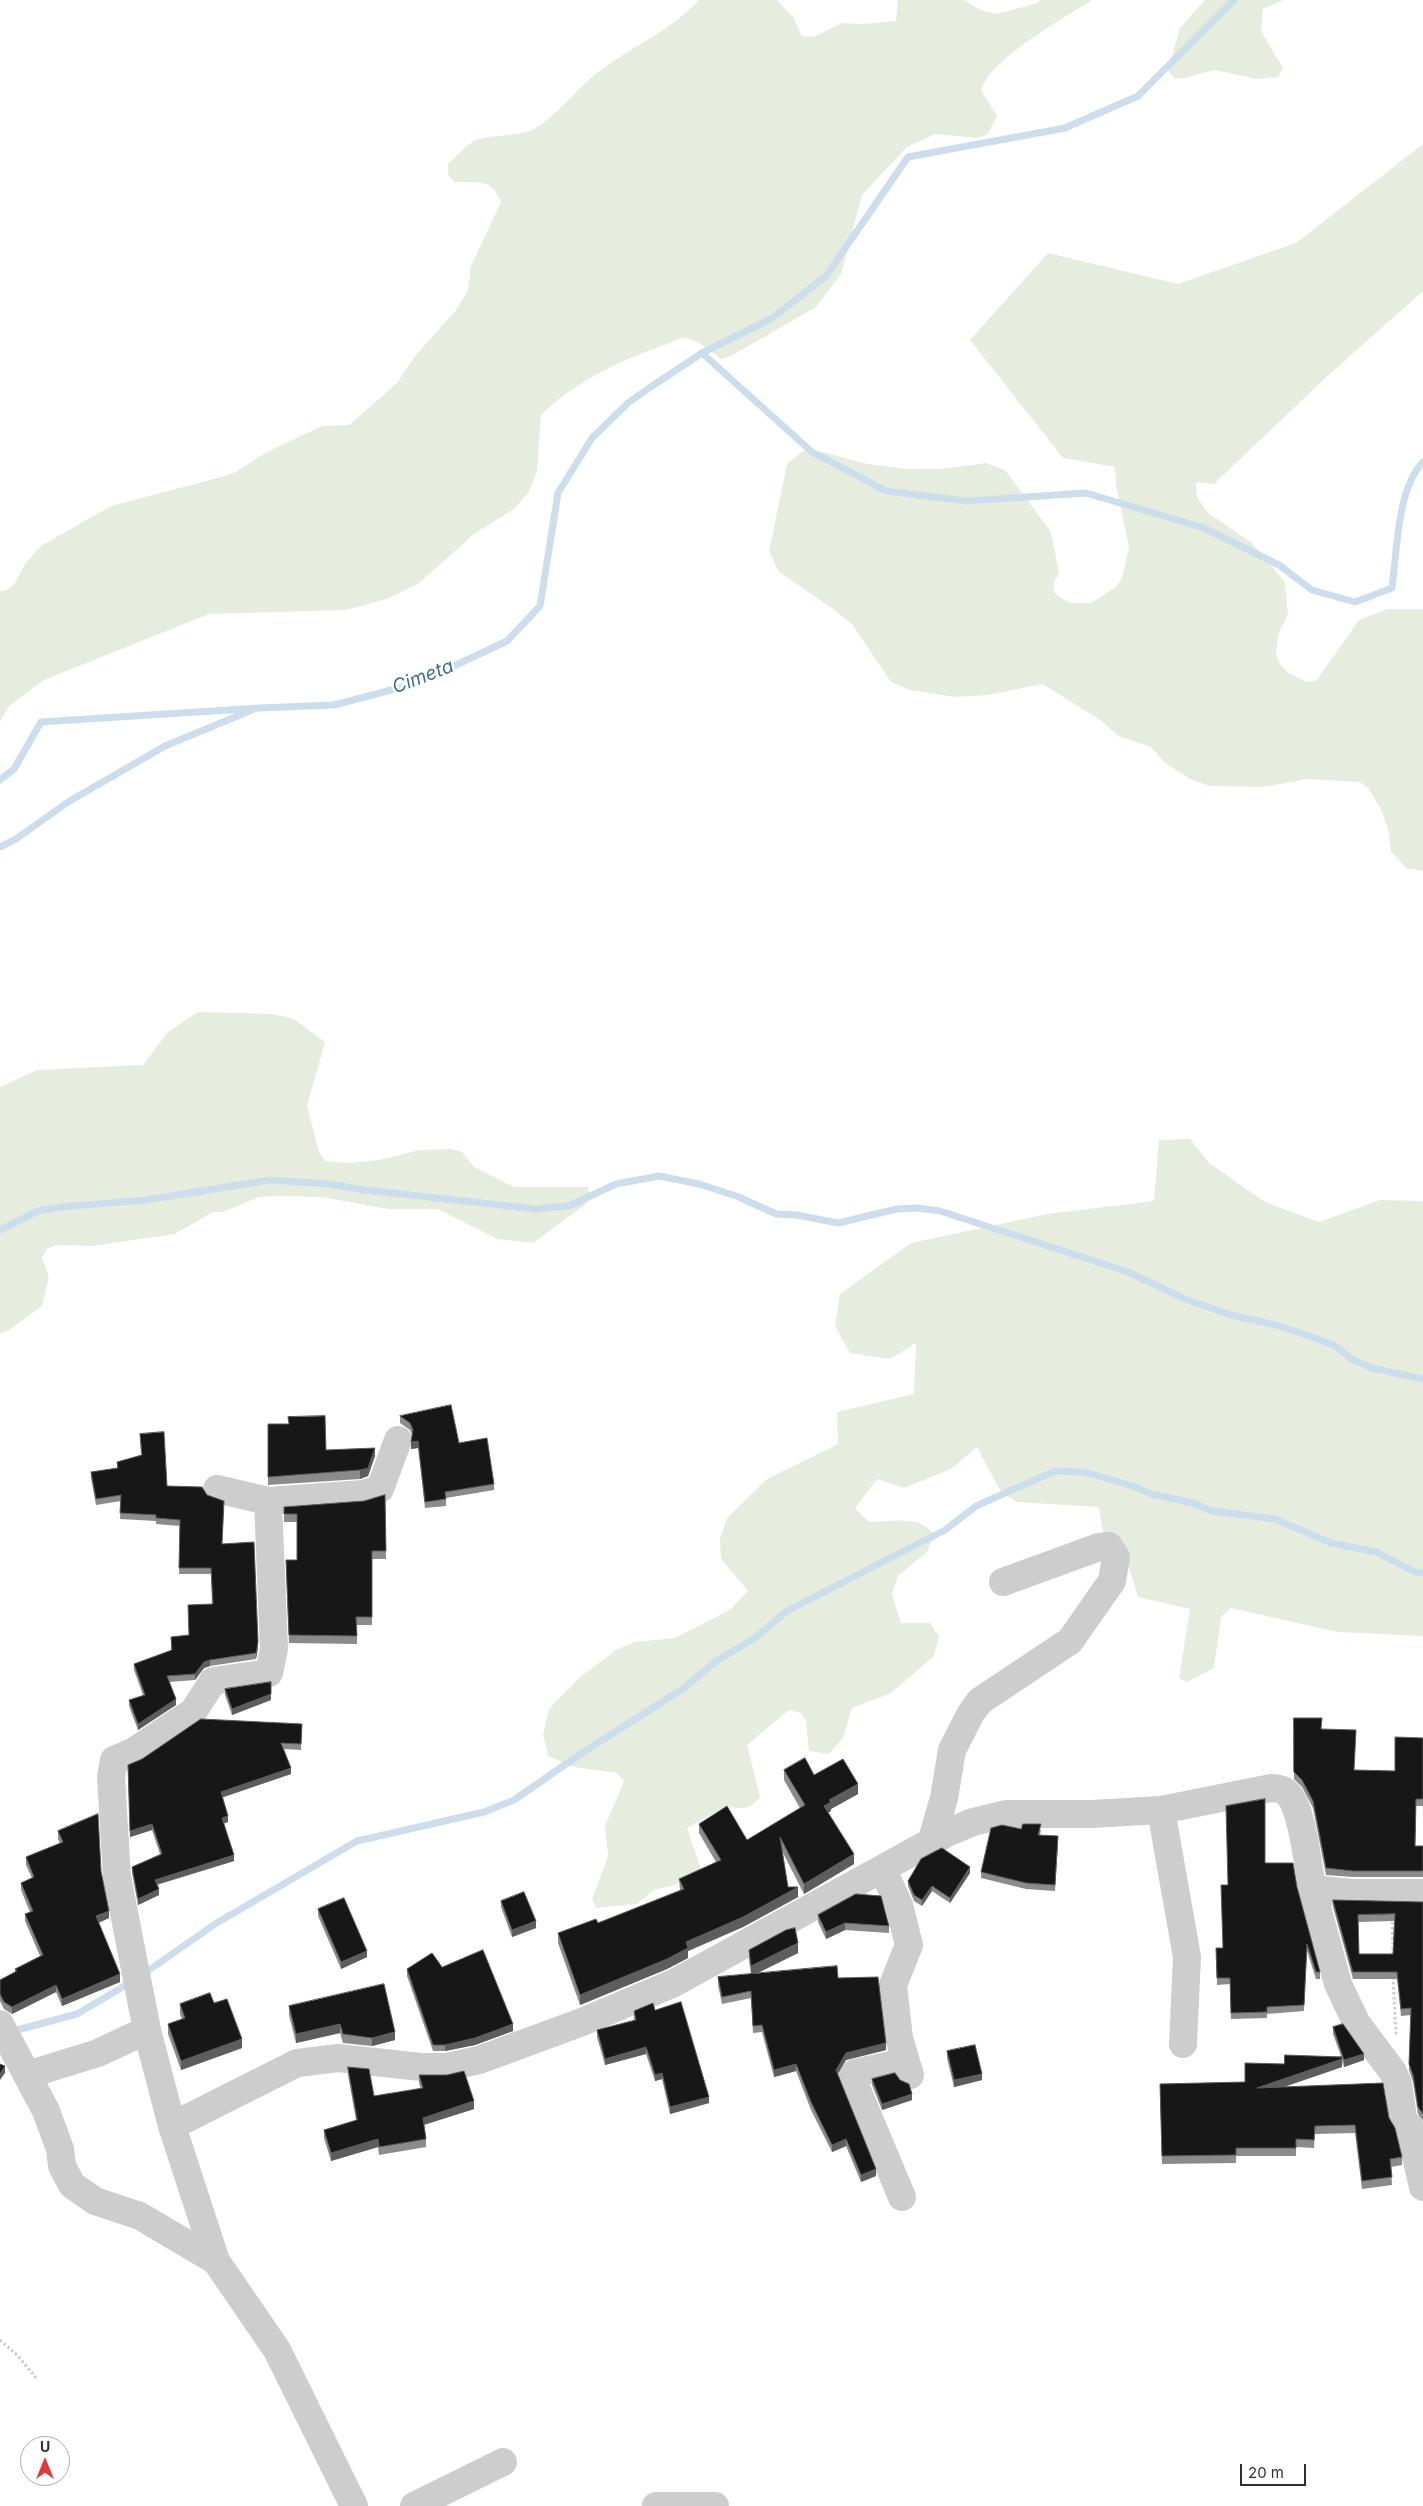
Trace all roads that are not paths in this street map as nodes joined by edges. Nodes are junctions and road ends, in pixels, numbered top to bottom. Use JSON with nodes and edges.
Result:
{"nodes":[{"id":1,"x":398,"y":1440,"type":"dead end"},
{"id":2,"x":217,"y":1489,"type":"dead end"},
{"id":3,"x":268,"y":1500,"type":"junction"},
{"id":4,"x":1003,"y":1582,"type":"dead end"},
{"id":5,"x":1161,"y":1810,"type":"junction"},
{"id":6,"x":932,"y":1843,"type":"junction"},
{"id":7,"x":883,"y":1870,"type":"junction"},
{"id":8,"x":1312,"y":1889,"type":"junction"},
{"id":9,"x":1423,"y":1893,"type":"edge"},
{"id":10,"x":0,"y":2024,"type":"edge"},
{"id":11,"x":147,"y":2030,"type":"junction"},
{"id":12,"x":1183,"y":2044,"type":"dead end"},
{"id":13,"x":27,"y":2075,"type":"junction"},
{"id":14,"x":172,"y":2126,"type":"junction"},
{"id":15,"x":1423,"y":2187,"type":"edge"},
{"id":16,"x":902,"y":2197,"type":"dead end"},
{"id":17,"x":216,"y":2261,"type":"junction"},
{"id":18,"x":503,"y":2462,"type":"dead end"},
{"id":19,"x":354,"y":2506,"type":"edge"},
{"id":20,"x":414,"y":2506,"type":"edge"},
{"id":21,"x":656,"y":2506,"type":"edge"},
{"id":22,"x":715,"y":2506,"type":"edge"}],
"edges":[{"from":1,"to":3,"type":"street"},
{"from":2,"to":3,"type":"street"},
{"from":3,"to":11,"type":"street"},
{"from":4,"to":6,"type":"street"},
{"from":5,"to":6,"type":"street"},
{"from":5,"to":8,"type":"street"},
{"from":5,"to":12,"type":"street"},
{"from":6,"to":7,"type":"street"},
{"from":7,"to":14,"type":"street"},
{"from":7,"to":16,"type":"street"},
{"from":8,"to":9,"type":"street"},
{"from":8,"to":15,"type":"street"},
{"from":10,"to":13,"type":"street"},
{"from":11,"to":13,"type":"street"},
{"from":11,"to":14,"type":"street"},
{"from":13,"to":17,"type":"street"},
{"from":14,"to":17,"type":"street"},
{"from":17,"to":19,"type":"street"},
{"from":18,"to":20,"type":"street"},
{"from":21,"to":22,"type":"street"}]}
